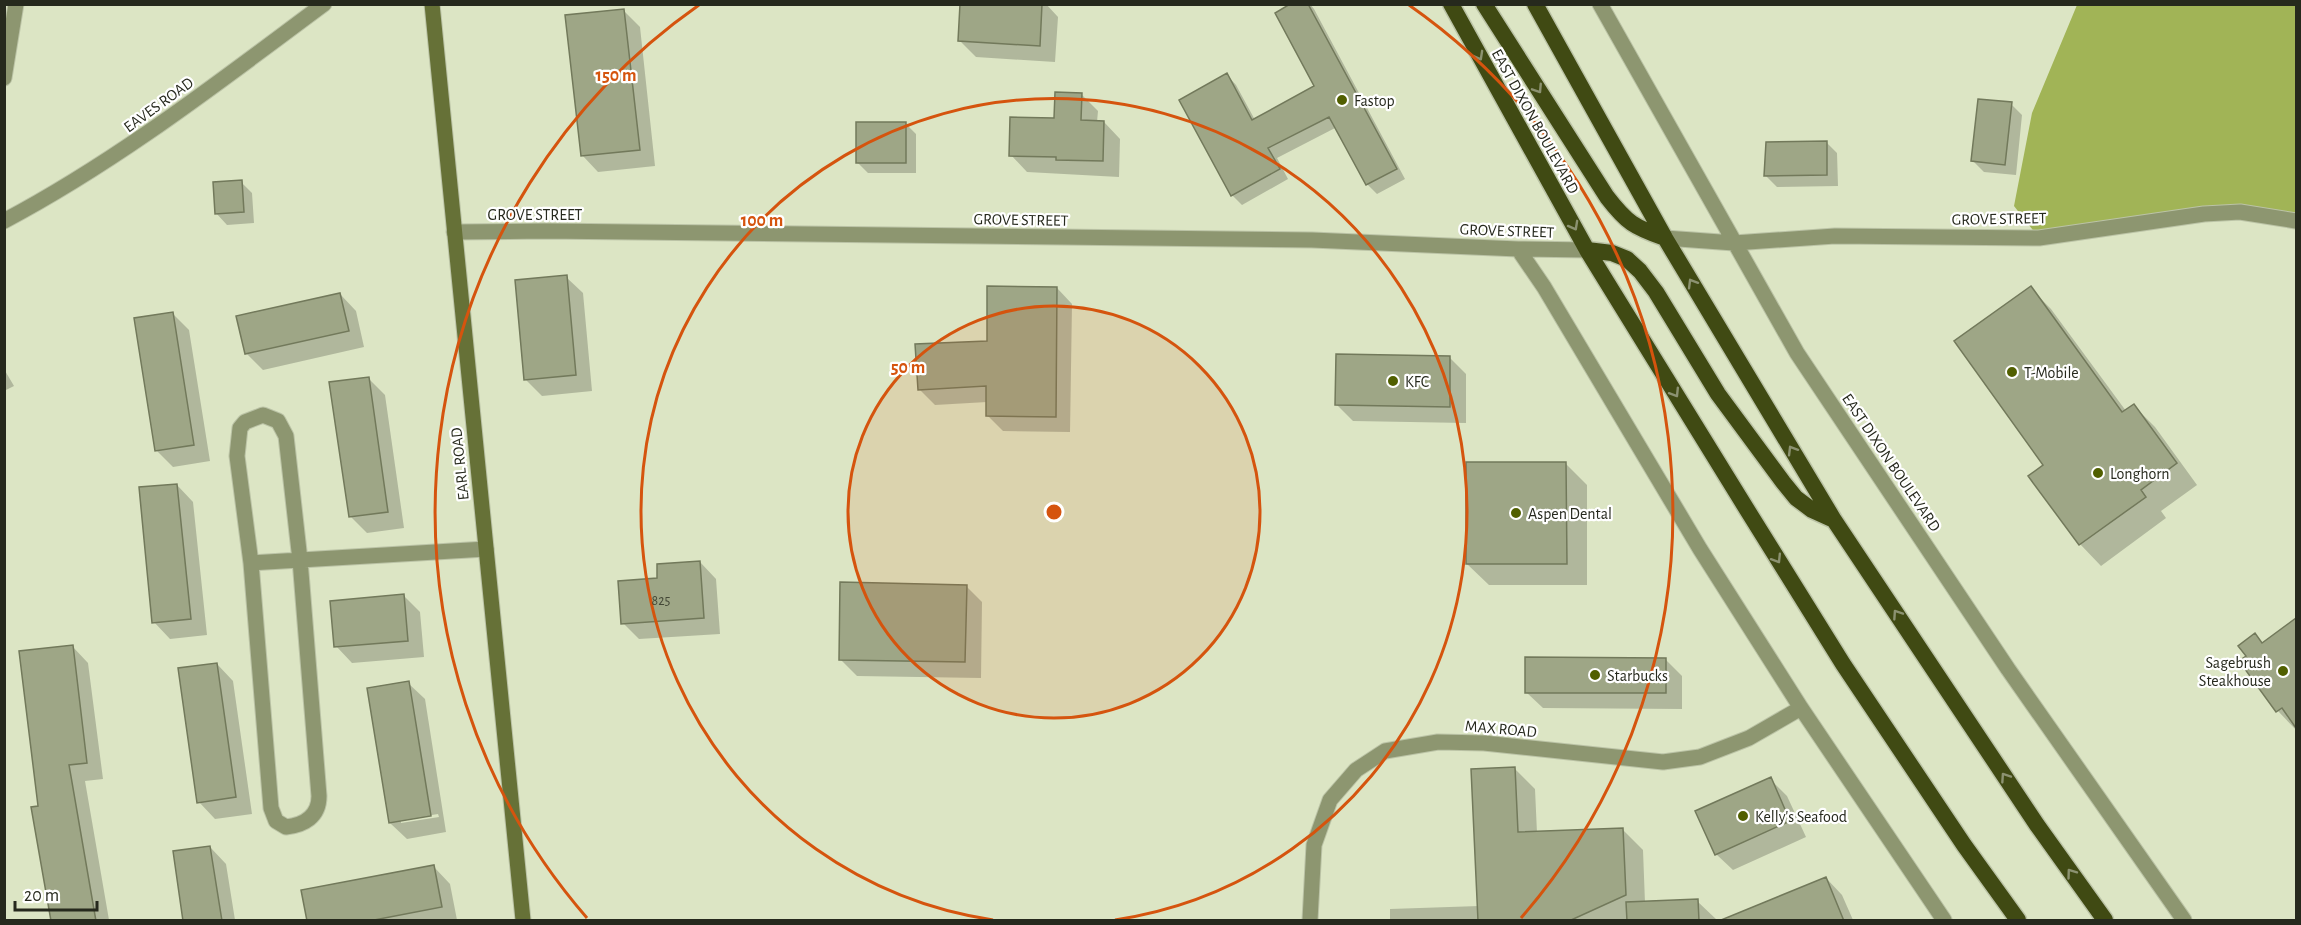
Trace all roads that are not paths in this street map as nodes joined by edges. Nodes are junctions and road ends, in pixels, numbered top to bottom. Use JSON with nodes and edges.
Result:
{"nodes":[{"id":1,"x":16,"y":4,"type":"edge"},
{"id":2,"x":324,"y":4,"type":"edge"},
{"id":3,"x":432,"y":4,"type":"edge"},
{"id":4,"x":1451,"y":4,"type":"edge"},
{"id":5,"x":1484,"y":4,"type":"edge"},
{"id":6,"x":1535,"y":4,"type":"edge"},
{"id":7,"x":1600,"y":4,"type":"edge"},
{"id":8,"x":4,"y":78,"type":"edge"},
{"id":9,"x":4,"y":221,"type":"edge"},
{"id":10,"x":2296,"y":221,"type":"edge"},
{"id":11,"x":454,"y":232,"type":"junction"},
{"id":12,"x":1665,"y":238,"type":"junction"},
{"id":13,"x":1734,"y":243,"type":"junction"},
{"id":14,"x":1518,"y":249,"type":"junction"},
{"id":15,"x":1587,"y":250,"type":"junction"},
{"id":16,"x":1834,"y":520,"type":"junction"},
{"id":17,"x":486,"y":549,"type":"junction"},
{"id":18,"x":300,"y":560,"type":"junction"},
{"id":19,"x":251,"y":563,"type":"junction"},
{"id":20,"x":1801,"y":708,"type":"junction"},
{"id":21,"x":523,"y":921,"type":"edge"},
{"id":22,"x":1310,"y":921,"type":"edge"},
{"id":23,"x":1944,"y":921,"type":"edge"},
{"id":24,"x":2018,"y":921,"type":"edge"},
{"id":25,"x":2105,"y":921,"type":"edge"},
{"id":26,"x":2184,"y":921,"type":"edge"}],
"edges":[{"from":1,"to":8,"type":"street"},
{"from":2,"to":9,"type":"street","name":"EAVES ROAD"},
{"from":3,"to":11,"type":"main road","name":"EARL ROAD"},
{"from":4,"to":15,"type":"highway","name":"EAST DIXON BOULEVARD","one_way":true},
{"from":5,"to":12,"type":"highway","one_way":true},
{"from":6,"to":12,"type":"highway"},
{"from":7,"to":13,"type":"street","name":"EAST DIXON BOULEVARD"},
{"from":10,"to":13,"type":"street","name":"GROVE STREET"},
{"from":11,"to":14,"type":"street","name":"GROVE STREET"},
{"from":11,"to":17,"type":"main road","name":"EARL ROAD"},
{"from":12,"to":13,"type":"street","name":"GROVE STREET"},
{"from":16,"to":12,"type":"highway","one_way":true},
{"from":13,"to":26,"type":"street","name":"EAST DIXON BOULEVARD"},
{"from":14,"to":15,"type":"street","name":"GROVE STREET"},
{"from":14,"to":20,"type":"street"},
{"from":15,"to":16,"type":"highway"},
{"from":15,"to":24,"type":"highway","name":"EAST DIXON BOULEVARD","one_way":true},
{"from":25,"to":16,"type":"highway","one_way":true},
{"from":17,"to":18,"type":"street"},
{"from":17,"to":21,"type":"main road","name":"EARL ROAD"},
{"from":18,"to":19,"type":"street"},
{"from":18,"to":19,"type":"street"},
{"from":18,"to":19,"type":"street"},
{"from":20,"to":22,"type":"street","name":"MAX ROAD"},
{"from":20,"to":23,"type":"street"}]}
